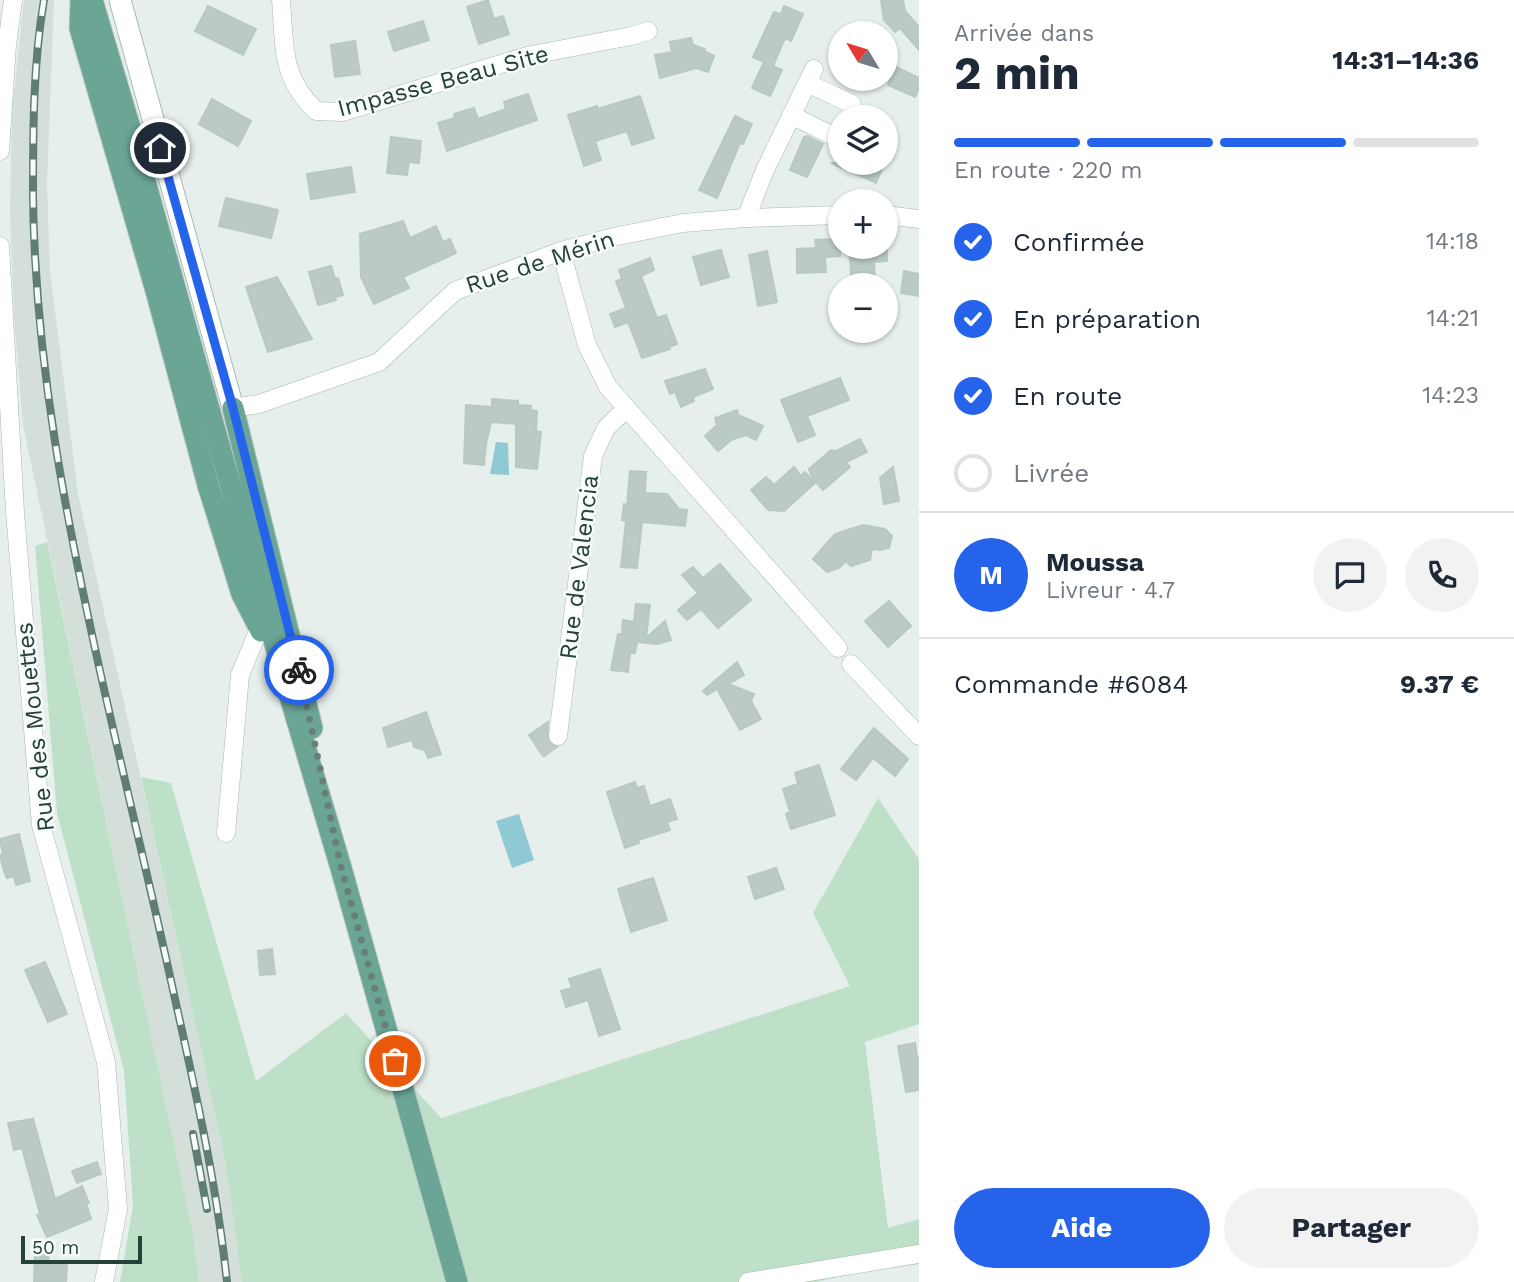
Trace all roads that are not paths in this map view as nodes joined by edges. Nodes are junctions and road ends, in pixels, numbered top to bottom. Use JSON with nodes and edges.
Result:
{"nodes":[{"id":1,"x":13,"y":0,"type":"edge"},
{"id":2,"x":81,"y":0,"type":"edge"},
{"id":3,"x":92,"y":0,"type":"edge"},
{"id":4,"x":120,"y":0,"type":"edge"},
{"id":5,"x":281,"y":0,"type":"edge"},
{"id":6,"x":648,"y":31,"type":"dead end"},
{"id":7,"x":852,"y":104,"type":"dead end"},
{"id":8,"x":791,"y":116,"type":"junction"},
{"id":9,"x":828,"y":134,"type":"edge"},
{"id":10,"x":0,"y":151,"type":"edge"},
{"id":11,"x":828,"y":215,"type":"edge"},
{"id":12,"x":898,"y":216,"type":"edge"},
{"id":13,"x":746,"y":218,"type":"junction"},
{"id":14,"x":919,"y":219,"type":"edge"},
{"id":15,"x":0,"y":246,"type":"edge"},
{"id":16,"x":561,"y":251,"type":"junction"},
{"id":17,"x":233,"y":408,"type":"junction"},
{"id":18,"x":626,"y":409,"type":"junction"},
{"id":19,"x":7,"y":474,"type":"edge"},
{"id":20,"x":260,"y":627,"type":"junction"},
{"id":21,"x":838,"y":648,"type":"dead end"},
{"id":22,"x":851,"y":664,"type":"dead end"},
{"id":23,"x":286,"y":683,"type":"junction"},
{"id":24,"x":558,"y":736,"type":"dead end"},
{"id":25,"x":919,"y":736,"type":"edge"},
{"id":26,"x":226,"y":833,"type":"dead end"},
{"id":27,"x":341,"y":867,"type":"junction"},
{"id":28,"x":919,"y":1254,"type":"edge"},
{"id":29,"x":104,"y":1282,"type":"edge"},
{"id":30,"x":457,"y":1282,"type":"edge"},
{"id":31,"x":748,"y":1282,"type":"edge"}],
"edges":[{"from":1,"to":10,"type":"street"},
{"from":2,"to":20,"type":"main road"},
{"from":3,"to":23,"type":"main road"},
{"from":4,"to":17,"type":"main road"},
{"from":5,"to":6,"type":"street","name":"Impasse Beau Site"},
{"from":7,"to":8,"type":"street"},
{"from":8,"to":9,"type":"street"},
{"from":8,"to":13,"type":"street"},
{"from":11,"to":13,"type":"street","name":"Rue de Mérin"},
{"from":12,"to":14,"type":"street"},
{"from":13,"to":16,"type":"street","name":"Rue de Mérin"},
{"from":15,"to":19,"type":"street","name":"Rue des Mouettes"},
{"from":16,"to":17,"type":"street","name":"Rue de Mérin"},
{"from":16,"to":18,"type":"street"},
{"from":17,"to":27,"type":"main road"},
{"from":18,"to":21,"type":"street"},
{"from":18,"to":24,"type":"street","name":"Rue de Valencia"},
{"from":19,"to":29,"type":"street","name":"Rue des Mouettes"},
{"from":20,"to":23,"type":"main road"},
{"from":20,"to":26,"type":"street"},
{"from":22,"to":25,"type":"street"},
{"from":23,"to":27,"type":"main road"},
{"from":27,"to":30,"type":"main road"},
{"from":28,"to":31,"type":"street"}]}
